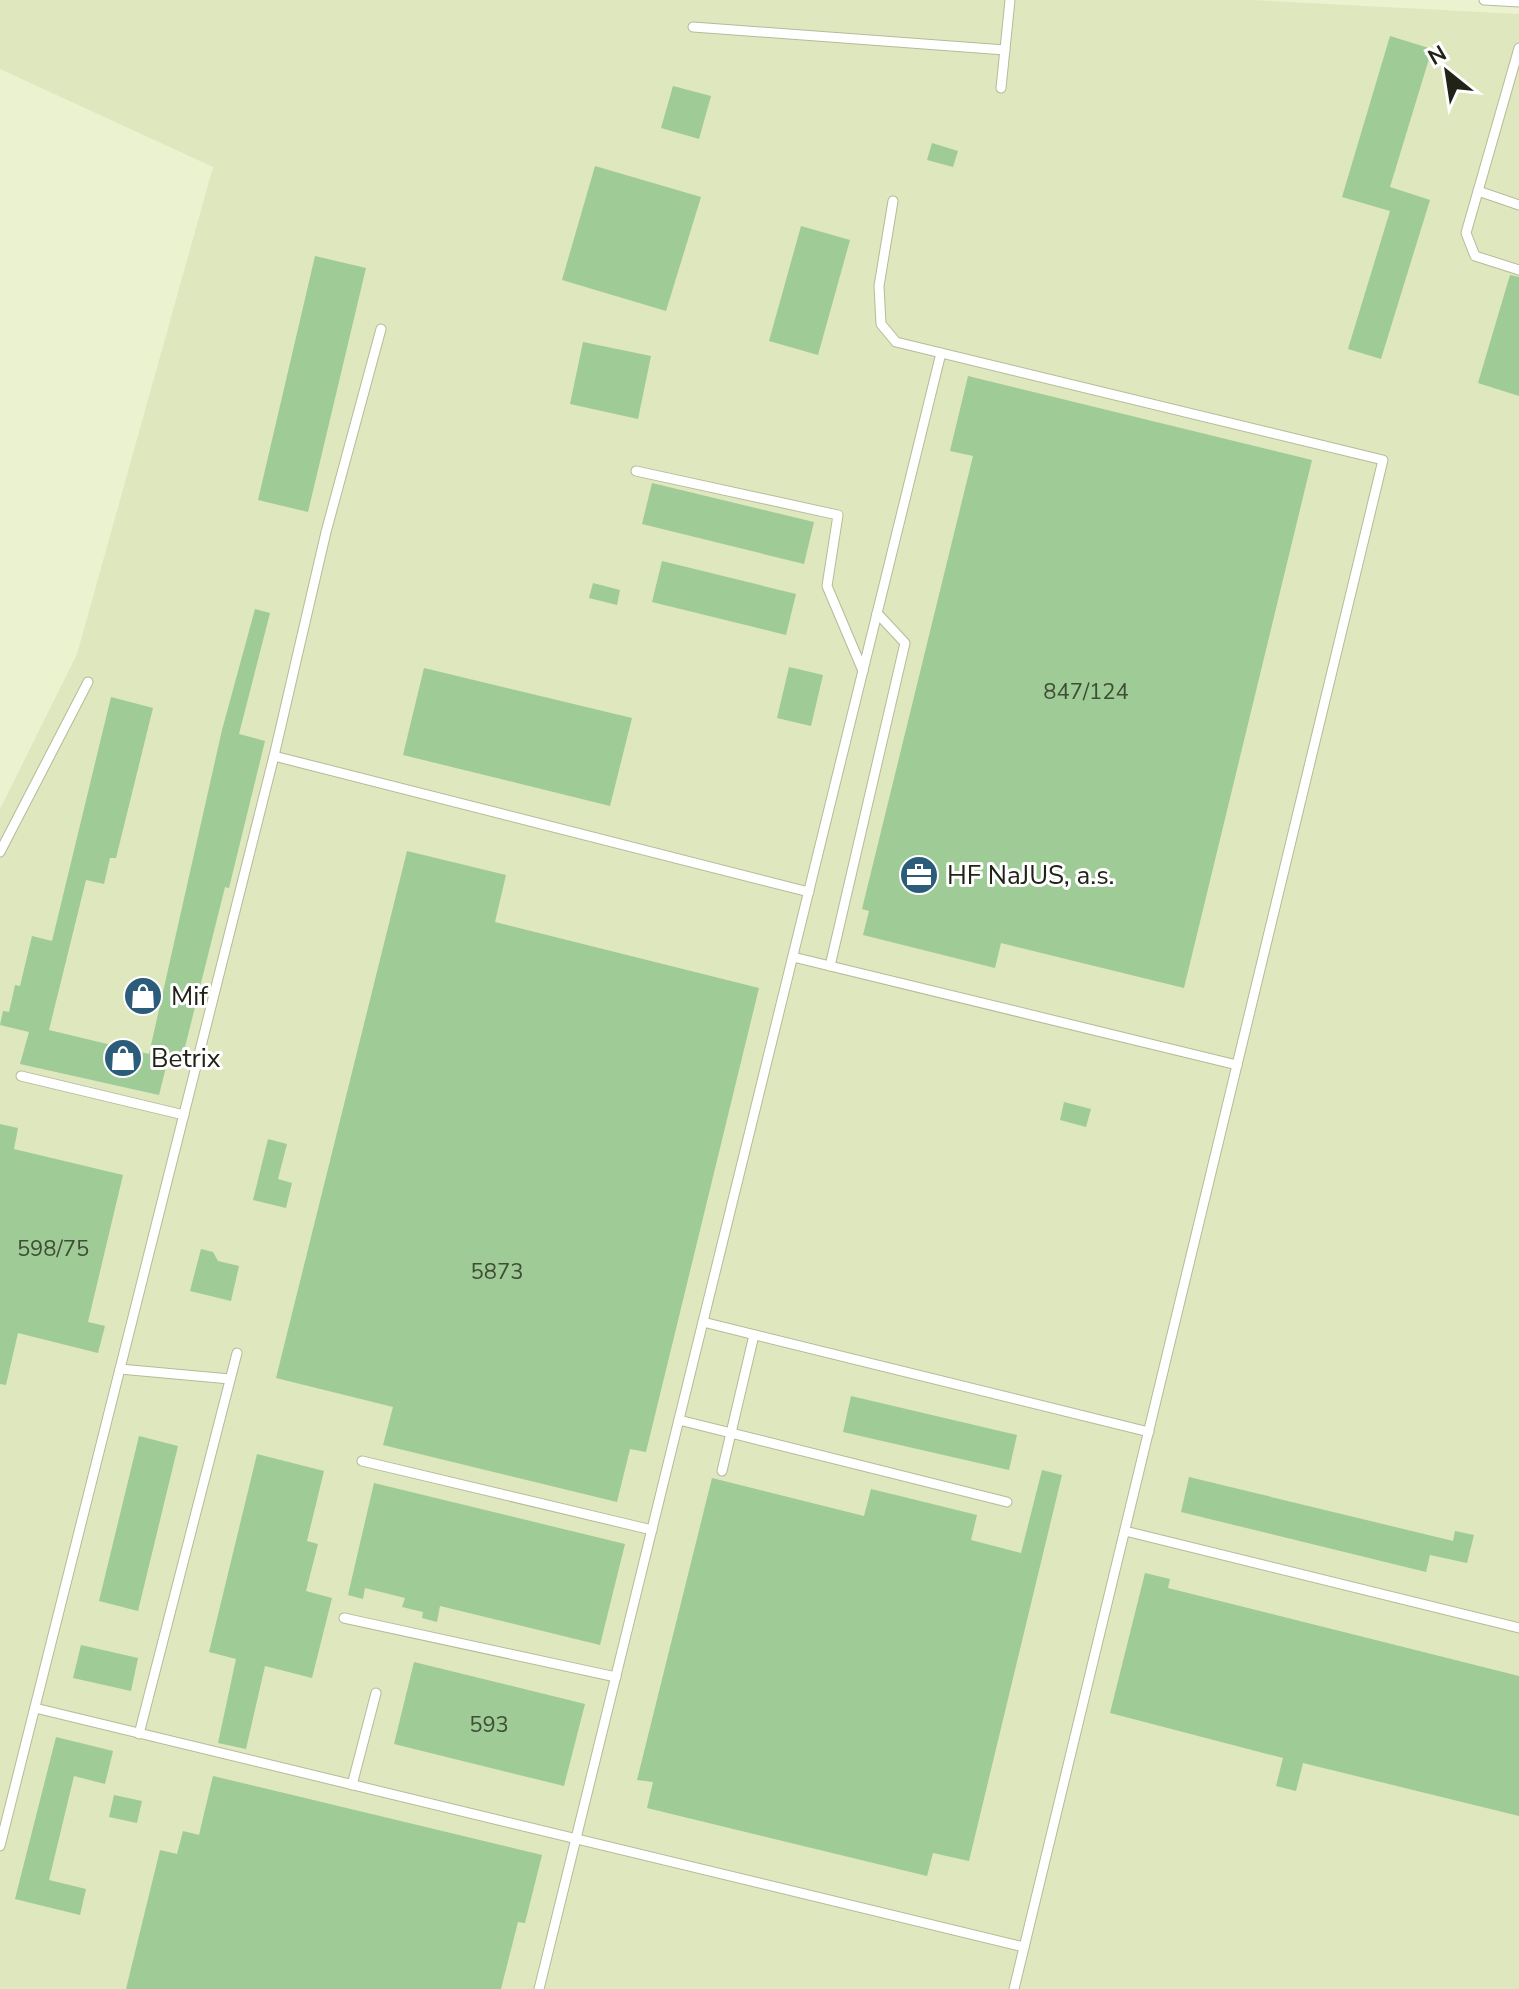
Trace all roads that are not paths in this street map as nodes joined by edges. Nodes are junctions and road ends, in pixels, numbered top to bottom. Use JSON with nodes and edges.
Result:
{"nodes":[{"id":1,"x":1010,"y":0,"type":"edge"},
{"id":2,"x":1484,"y":0,"type":"edge"},
{"id":3,"x":1519,"y":2,"type":"edge"},
{"id":4,"x":693,"y":27,"type":"dead end"},
{"id":5,"x":1519,"y":48,"type":"edge"},
{"id":6,"x":1005,"y":50,"type":"junction"},
{"id":7,"x":1001,"y":88,"type":"dead end"},
{"id":8,"x":1478,"y":191,"type":"junction"},
{"id":9,"x":893,"y":201,"type":"dead end"},
{"id":10,"x":1519,"y":205,"type":"edge"},
{"id":11,"x":1519,"y":270,"type":"edge"},
{"id":12,"x":381,"y":329,"type":"dead end"},
{"id":13,"x":941,"y":353,"type":"junction"},
{"id":14,"x":636,"y":471,"type":"dead end"},
{"id":15,"x":877,"y":613,"type":"junction"},
{"id":16,"x":863,"y":671,"type":"junction"},
{"id":17,"x":88,"y":682,"type":"dead end"},
{"id":18,"x":274,"y":756,"type":"junction"},
{"id":19,"x":0,"y":852,"type":"edge"},
{"id":20,"x":809,"y":892,"type":"junction"},
{"id":21,"x":793,"y":957,"type":"junction"},
{"id":22,"x":830,"y":966,"type":"junction"},
{"id":23,"x":1237,"y":1065,"type":"junction"},
{"id":24,"x":21,"y":1076,"type":"dead end"},
{"id":25,"x":184,"y":1115,"type":"junction"},
{"id":26,"x":703,"y":1322,"type":"junction"},
{"id":27,"x":754,"y":1335,"type":"junction"},
{"id":28,"x":237,"y":1353,"type":"dead end"},
{"id":29,"x":120,"y":1369,"type":"junction"},
{"id":30,"x":230,"y":1379,"type":"junction"},
{"id":31,"x":679,"y":1420,"type":"junction"},
{"id":32,"x":1149,"y":1432,"type":"junction"},
{"id":33,"x":731,"y":1433,"type":"junction"},
{"id":34,"x":362,"y":1461,"type":"dead end"},
{"id":35,"x":722,"y":1471,"type":"dead end"},
{"id":36,"x":1007,"y":1502,"type":"dead end"},
{"id":37,"x":652,"y":1530,"type":"junction"},
{"id":38,"x":1125,"y":1531,"type":"junction"},
{"id":39,"x":344,"y":1618,"type":"dead end"},
{"id":40,"x":1519,"y":1628,"type":"edge"},
{"id":41,"x":616,"y":1677,"type":"junction"},
{"id":42,"x":376,"y":1693,"type":"dead end"},
{"id":43,"x":35,"y":1708,"type":"junction"},
{"id":44,"x":139,"y":1734,"type":"junction"},
{"id":45,"x":352,"y":1785,"type":"junction"},
{"id":46,"x":576,"y":1839,"type":"junction"},
{"id":47,"x":0,"y":1846,"type":"edge"},
{"id":48,"x":1024,"y":1947,"type":"junction"},
{"id":49,"x":539,"y":1989,"type":"edge"},
{"id":50,"x":1014,"y":1989,"type":"edge"}],
"edges":[{"from":1,"to":6,"type":"lane"},
{"from":2,"to":3,"type":"lane"},
{"from":4,"to":6,"type":"lane"},
{"from":5,"to":8,"type":"lane"},
{"from":6,"to":7,"type":"lane"},
{"from":8,"to":10,"type":"lane"},
{"from":8,"to":11,"type":"lane"},
{"from":9,"to":13,"type":"lane"},
{"from":12,"to":18,"type":"lane"},
{"from":13,"to":15,"type":"lane"},
{"from":13,"to":23,"type":"lane"},
{"from":14,"to":16,"type":"lane"},
{"from":15,"to":16,"type":"lane"},
{"from":15,"to":22,"type":"lane"},
{"from":16,"to":20,"type":"lane"},
{"from":17,"to":19,"type":"lane"},
{"from":18,"to":20,"type":"lane"},
{"from":18,"to":25,"type":"lane"},
{"from":20,"to":21,"type":"lane"},
{"from":21,"to":22,"type":"lane"},
{"from":21,"to":26,"type":"lane"},
{"from":22,"to":23,"type":"lane"},
{"from":23,"to":32,"type":"lane"},
{"from":24,"to":25,"type":"lane"},
{"from":25,"to":29,"type":"lane"},
{"from":26,"to":27,"type":"lane"},
{"from":26,"to":31,"type":"lane"},
{"from":27,"to":32,"type":"lane"},
{"from":27,"to":33,"type":"lane"},
{"from":28,"to":30,"type":"lane"},
{"from":29,"to":30,"type":"lane"},
{"from":29,"to":43,"type":"lane"},
{"from":30,"to":44,"type":"lane"},
{"from":31,"to":33,"type":"lane"},
{"from":31,"to":37,"type":"lane"},
{"from":32,"to":38,"type":"lane"},
{"from":33,"to":35,"type":"lane"},
{"from":33,"to":36,"type":"lane"},
{"from":34,"to":37,"type":"lane"},
{"from":37,"to":41,"type":"lane"},
{"from":38,"to":40,"type":"lane"},
{"from":38,"to":48,"type":"lane"},
{"from":39,"to":41,"type":"lane"},
{"from":41,"to":46,"type":"lane"},
{"from":42,"to":45,"type":"lane"},
{"from":43,"to":44,"type":"lane"},
{"from":43,"to":47,"type":"lane"},
{"from":44,"to":45,"type":"lane"},
{"from":45,"to":46,"type":"lane"},
{"from":46,"to":48,"type":"lane"},
{"from":46,"to":49,"type":"lane"},
{"from":48,"to":50,"type":"lane"}]}
